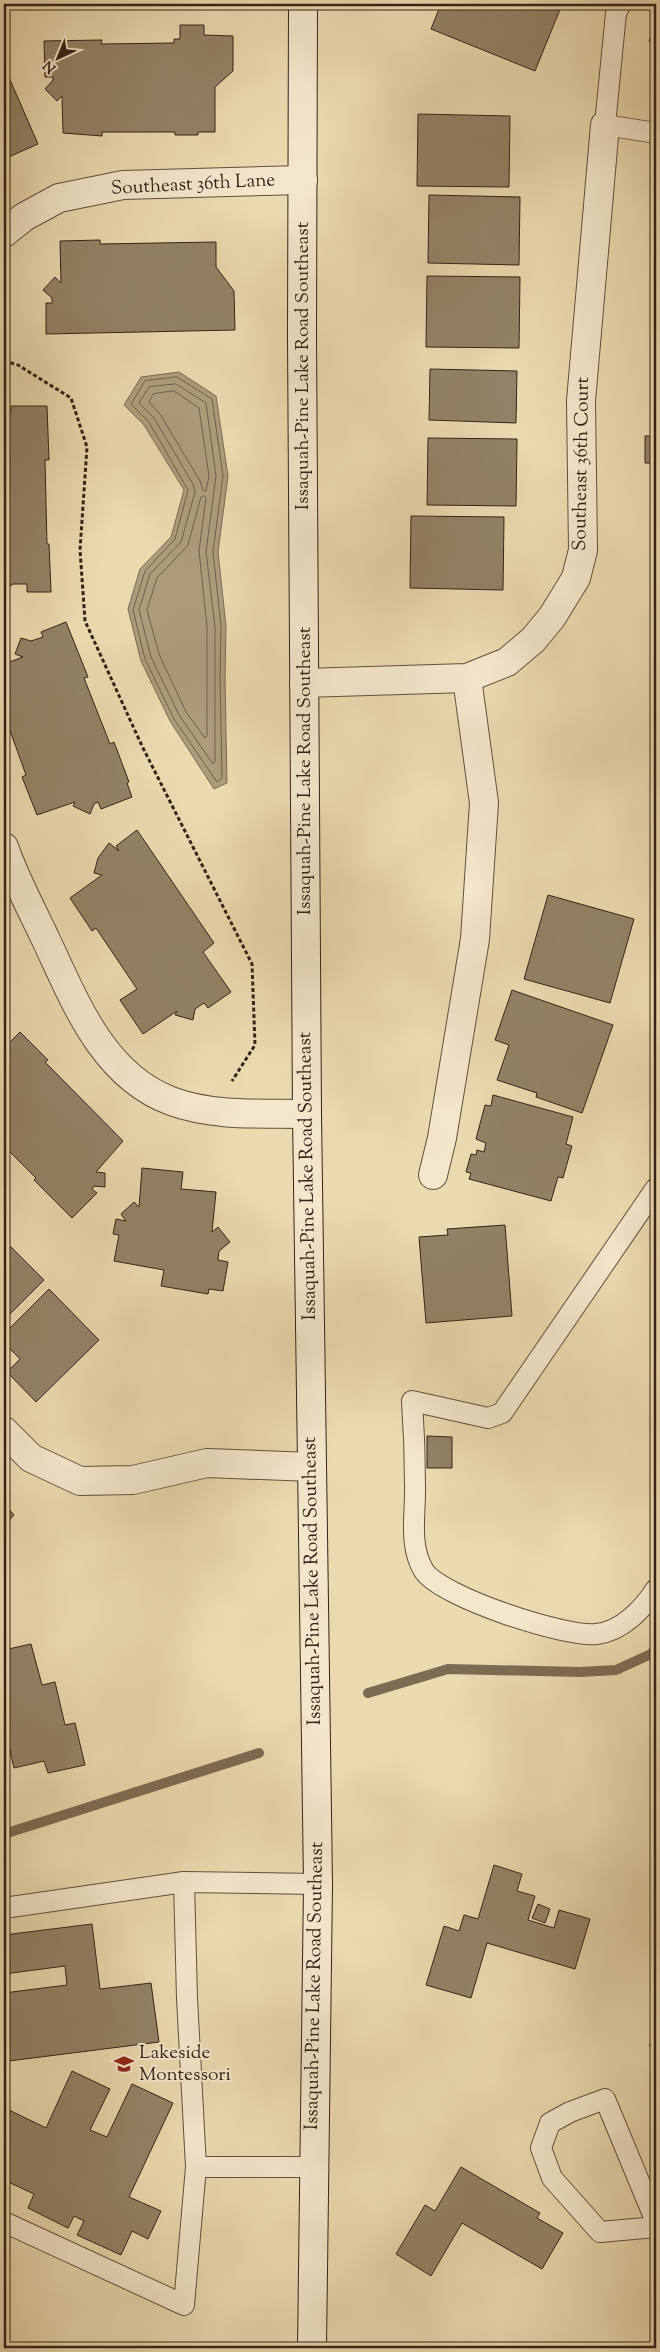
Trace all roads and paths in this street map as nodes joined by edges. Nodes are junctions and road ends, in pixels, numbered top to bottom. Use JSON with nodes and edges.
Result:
{"nodes":[{"id":1,"x":303,"y":4,"type":"edge"},
{"id":2,"x":620,"y":4,"type":"edge"},
{"id":3,"x":604,"y":125,"type":"junction"},
{"id":4,"x":656,"y":133,"type":"edge"},
{"id":5,"x":303,"y":180,"type":"junction"},
{"id":6,"x":4,"y":233,"type":"edge"},
{"id":7,"x":4,"y":361,"type":"edge"},
{"id":8,"x":467,"y":678,"type":"junction"},
{"id":9,"x":304,"y":683,"type":"junction"},
{"id":10,"x":4,"y":847,"type":"edge"},
{"id":11,"x":204,"y":1110,"type":"junction"},
{"id":12,"x":307,"y":1114,"type":"junction"},
{"id":13,"x":433,"y":1175,"type":"dead end"},
{"id":14,"x":656,"y":1188,"type":"edge"},
{"id":15,"x":4,"y":1431,"type":"edge"},
{"id":16,"x":312,"y":1467,"type":"junction"},
{"id":17,"x":656,"y":1589,"type":"edge"},
{"id":18,"x":184,"y":1882,"type":"junction"},
{"id":19,"x":318,"y":1884,"type":"junction"},
{"id":20,"x":4,"y":1908,"type":"edge"},
{"id":21,"x":196,"y":2167,"type":"junction"},
{"id":22,"x":313,"y":2167,"type":"junction"},
{"id":23,"x":4,"y":2222,"type":"edge"},
{"id":24,"x":656,"y":2222,"type":"edge"},
{"id":25,"x":656,"y":2227,"type":"edge"},
{"id":26,"x":312,"y":2348,"type":"edge"}],
"edges":[{"from":1,"to":5,"type":"street","name":"Issaquah-Pine Lake Road Southeast"},
{"from":2,"to":3,"type":"lane"},
{"from":3,"to":4,"type":"lane"},
{"from":3,"to":8,"type":"street","name":"Southeast 36th Court"},
{"from":5,"to":6,"type":"street","name":"Southeast 36th Lane"},
{"from":5,"to":9,"type":"street","name":"Issaquah-Pine Lake Road Southeast"},
{"from":7,"to":11,"type":"path"},
{"from":8,"to":9,"type":"street","name":"Southeast 36th Court"},
{"from":8,"to":13,"type":"street"},
{"from":9,"to":12,"type":"street","name":"Issaquah-Pine Lake Road Southeast"},
{"from":10,"to":11,"type":"street"},
{"from":11,"to":12,"type":"street"},
{"from":12,"to":16,"type":"street","name":"Issaquah-Pine Lake Road Southeast"},
{"from":14,"to":17,"type":"lane"},
{"from":15,"to":16,"type":"street"},
{"from":16,"to":19,"type":"street","name":"Issaquah-Pine Lake Road Southeast"},
{"from":18,"to":19,"type":"lane"},
{"from":18,"to":20,"type":"lane"},
{"from":18,"to":21,"type":"lane"},
{"from":19,"to":22,"type":"street","name":"Issaquah-Pine Lake Road Southeast"},
{"from":21,"to":22,"type":"lane"},
{"from":21,"to":23,"type":"lane"},
{"from":22,"to":26,"type":"street","name":"Issaquah-Pine Lake Road Southeast"},
{"from":24,"to":25,"type":"lane"}]}
